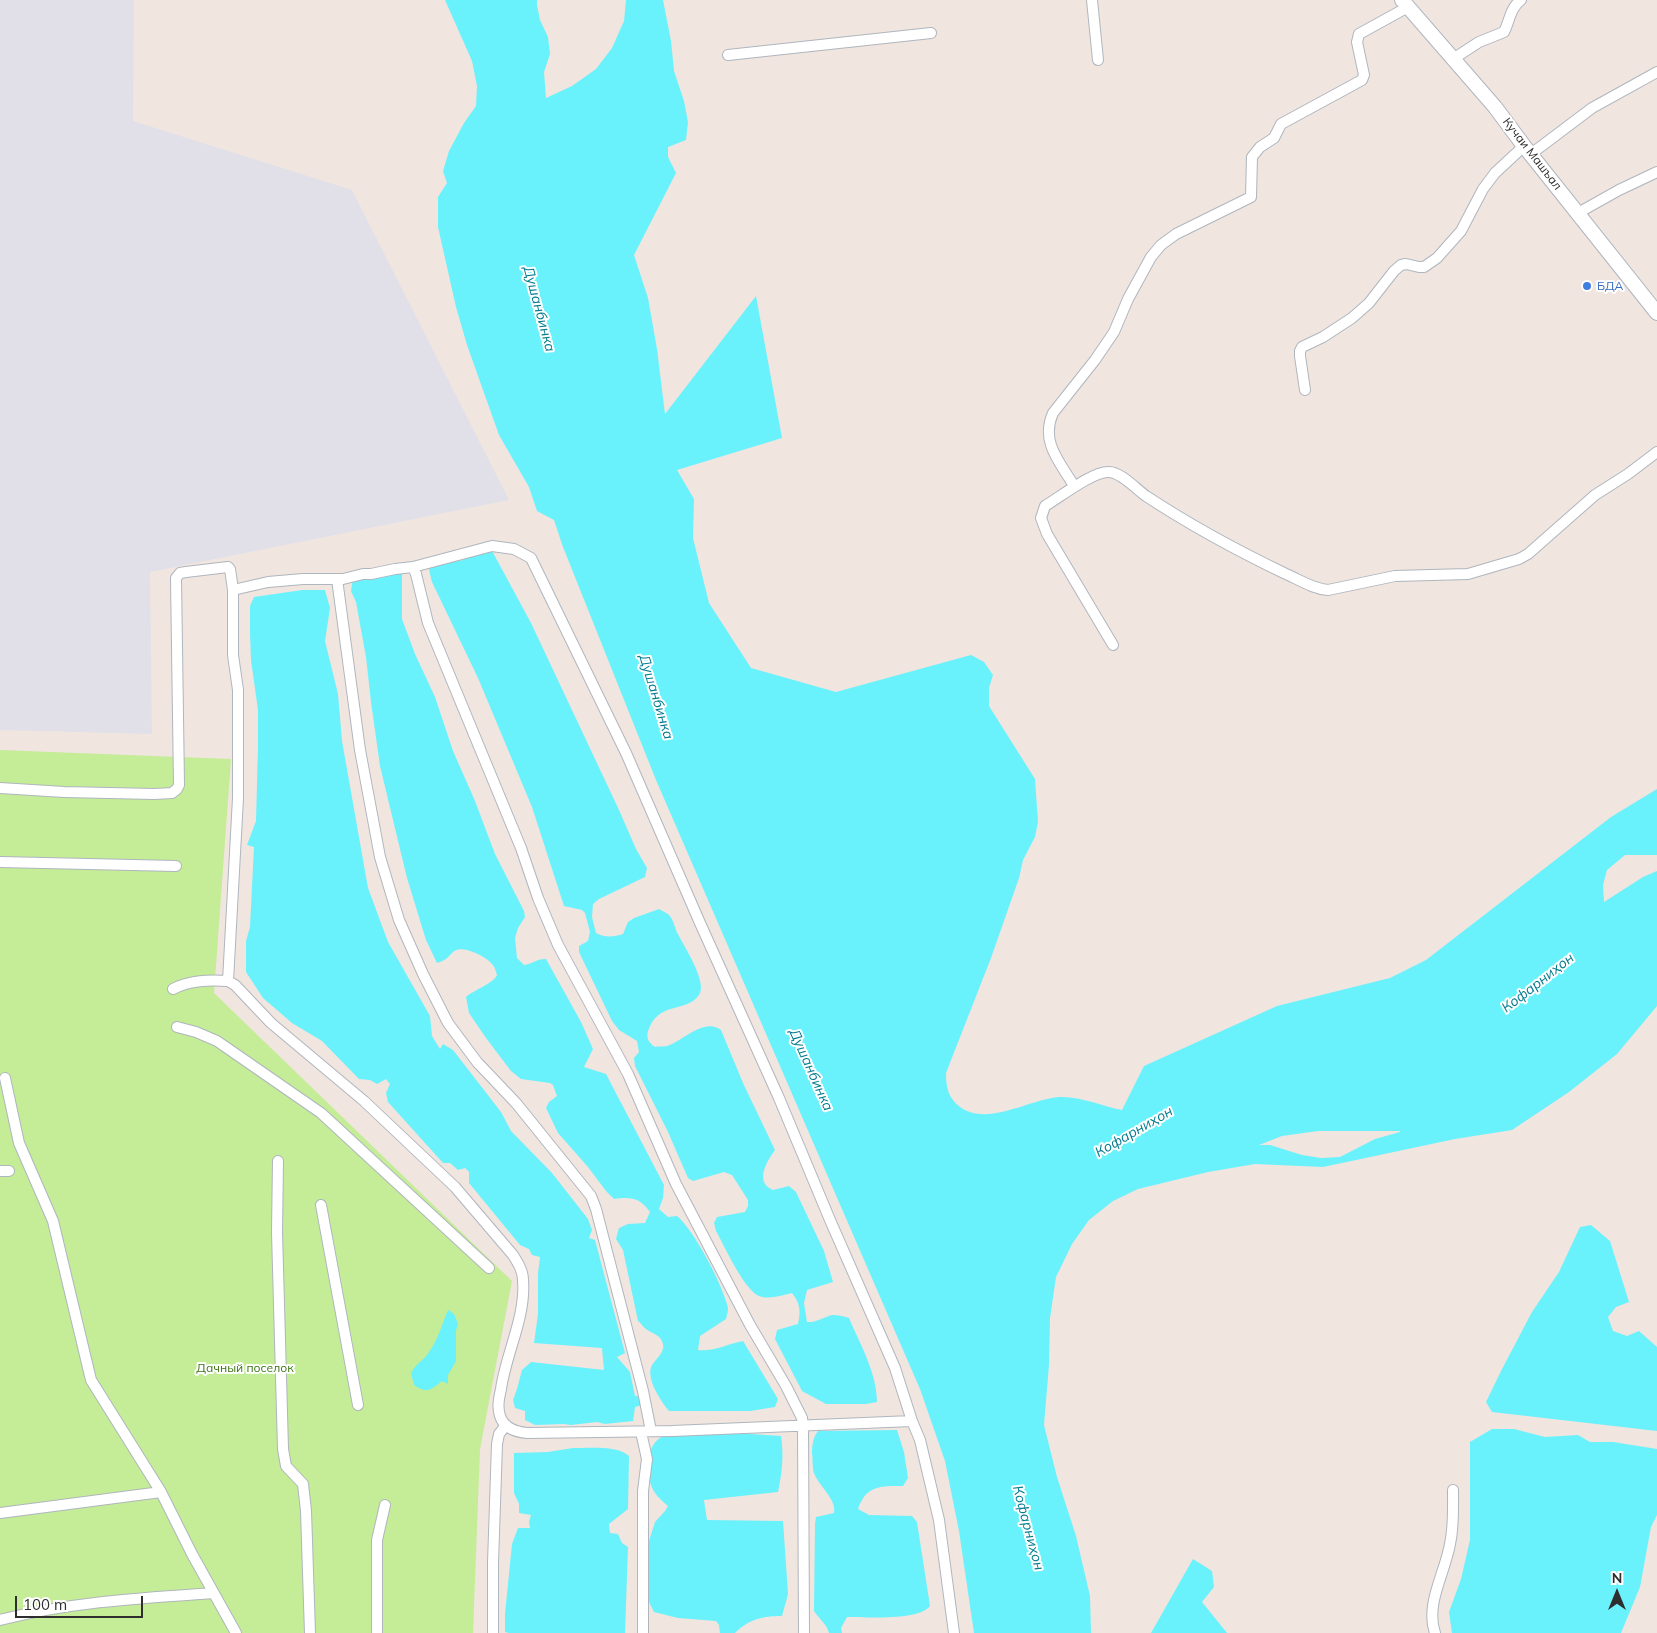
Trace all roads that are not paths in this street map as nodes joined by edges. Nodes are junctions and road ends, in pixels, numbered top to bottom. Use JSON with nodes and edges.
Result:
{"nodes":[{"id":1,"x":1092,"y":0,"type":"edge"},
{"id":2,"x":1521,"y":0,"type":"edge"},
{"id":3,"x":1405,"y":3,"type":"edge"},
{"id":4,"x":930,"y":33,"type":"dead end"},
{"id":5,"x":728,"y":55,"type":"dead end"},
{"id":6,"x":1453,"y":59,"type":"junction"},
{"id":7,"x":1098,"y":60,"type":"dead end"},
{"id":8,"x":1657,"y":72,"type":"edge"},
{"id":9,"x":1528,"y":150,"type":"junction"},
{"id":10,"x":1657,"y":172,"type":"edge"},
{"id":11,"x":1578,"y":213,"type":"junction"},
{"id":12,"x":1657,"y":313,"type":"edge"},
{"id":13,"x":1306,"y":390,"type":"dead end"},
{"id":14,"x":1657,"y":452,"type":"edge"},
{"id":15,"x":1074,"y":486,"type":"junction"},
{"id":16,"x":413,"y":567,"type":"junction"},
{"id":17,"x":337,"y":578,"type":"junction"},
{"id":18,"x":233,"y":590,"type":"junction"},
{"id":19,"x":1113,"y":645,"type":"dead end"},
{"id":20,"x":0,"y":788,"type":"edge"},
{"id":21,"x":0,"y":862,"type":"edge"},
{"id":22,"x":176,"y":866,"type":"dead end"},
{"id":23,"x":228,"y":981,"type":"junction"},
{"id":24,"x":173,"y":989,"type":"dead end"},
{"id":25,"x":177,"y":1027,"type":"dead end"},
{"id":26,"x":5,"y":1078,"type":"dead end"},
{"id":27,"x":278,"y":1161,"type":"dead end"},
{"id":28,"x":321,"y":1205,"type":"dead end"},
{"id":29,"x":490,"y":1268,"type":"dead end"},
{"id":30,"x":358,"y":1405,"type":"dead end"},
{"id":31,"x":912,"y":1421,"type":"junction"},
{"id":32,"x":506,"y":1425,"type":"junction"},
{"id":33,"x":804,"y":1426,"type":"junction"},
{"id":34,"x":646,"y":1431,"type":"junction"},
{"id":35,"x":1453,"y":1490,"type":"dead end"},
{"id":36,"x":161,"y":1492,"type":"junction"},
{"id":37,"x":385,"y":1505,"type":"dead end"},
{"id":38,"x":0,"y":1513,"type":"edge"},
{"id":39,"x":213,"y":1593,"type":"junction"},
{"id":40,"x":0,"y":1620,"type":"edge"},
{"id":41,"x":236,"y":1633,"type":"edge"},
{"id":42,"x":310,"y":1633,"type":"edge"},
{"id":43,"x":377,"y":1633,"type":"edge"},
{"id":44,"x":493,"y":1633,"type":"edge"},
{"id":45,"x":643,"y":1633,"type":"edge"},
{"id":46,"x":804,"y":1633,"type":"edge"},
{"id":47,"x":954,"y":1633,"type":"edge"},
{"id":48,"x":1435,"y":1633,"type":"edge"}],
"edges":[{"from":1,"to":7,"type":"street"},
{"from":2,"to":6,"type":"street"},
{"from":3,"to":6,"type":"main road","name":"Кучаи Машъал"},
{"from":3,"to":15,"type":"street"},
{"from":4,"to":5,"type":"street"},
{"from":6,"to":9,"type":"main road","name":"Кучаи Машъал"},
{"from":8,"to":9,"type":"street"},
{"from":9,"to":11,"type":"main road","name":"Кучаи Машъал"},
{"from":9,"to":13,"type":"street"},
{"from":10,"to":11,"type":"street"},
{"from":11,"to":12,"type":"main road","name":"Кучаи Машъал"},
{"from":14,"to":15,"type":"street"},
{"from":15,"to":19,"type":"street"},
{"from":16,"to":17,"type":"street"},
{"from":16,"to":31,"type":"street"},
{"from":16,"to":33,"type":"street"},
{"from":17,"to":18,"type":"street"},
{"from":17,"to":34,"type":"street"},
{"from":18,"to":20,"type":"street"},
{"from":18,"to":23,"type":"street"},
{"from":21,"to":22,"type":"street"},
{"from":23,"to":24,"type":"street"},
{"from":23,"to":32,"type":"street"},
{"from":25,"to":29,"type":"street"},
{"from":26,"to":36,"type":"street"},
{"from":27,"to":42,"type":"street"},
{"from":28,"to":30,"type":"street"},
{"from":31,"to":33,"type":"street"},
{"from":31,"to":47,"type":"street"},
{"from":32,"to":34,"type":"street"},
{"from":32,"to":44,"type":"street"},
{"from":33,"to":34,"type":"street"},
{"from":33,"to":46,"type":"street"},
{"from":34,"to":45,"type":"street"},
{"from":35,"to":48,"type":"street"},
{"from":36,"to":38,"type":"street"},
{"from":36,"to":39,"type":"street"},
{"from":37,"to":43,"type":"street"},
{"from":39,"to":40,"type":"street"},
{"from":39,"to":41,"type":"street"}]}
